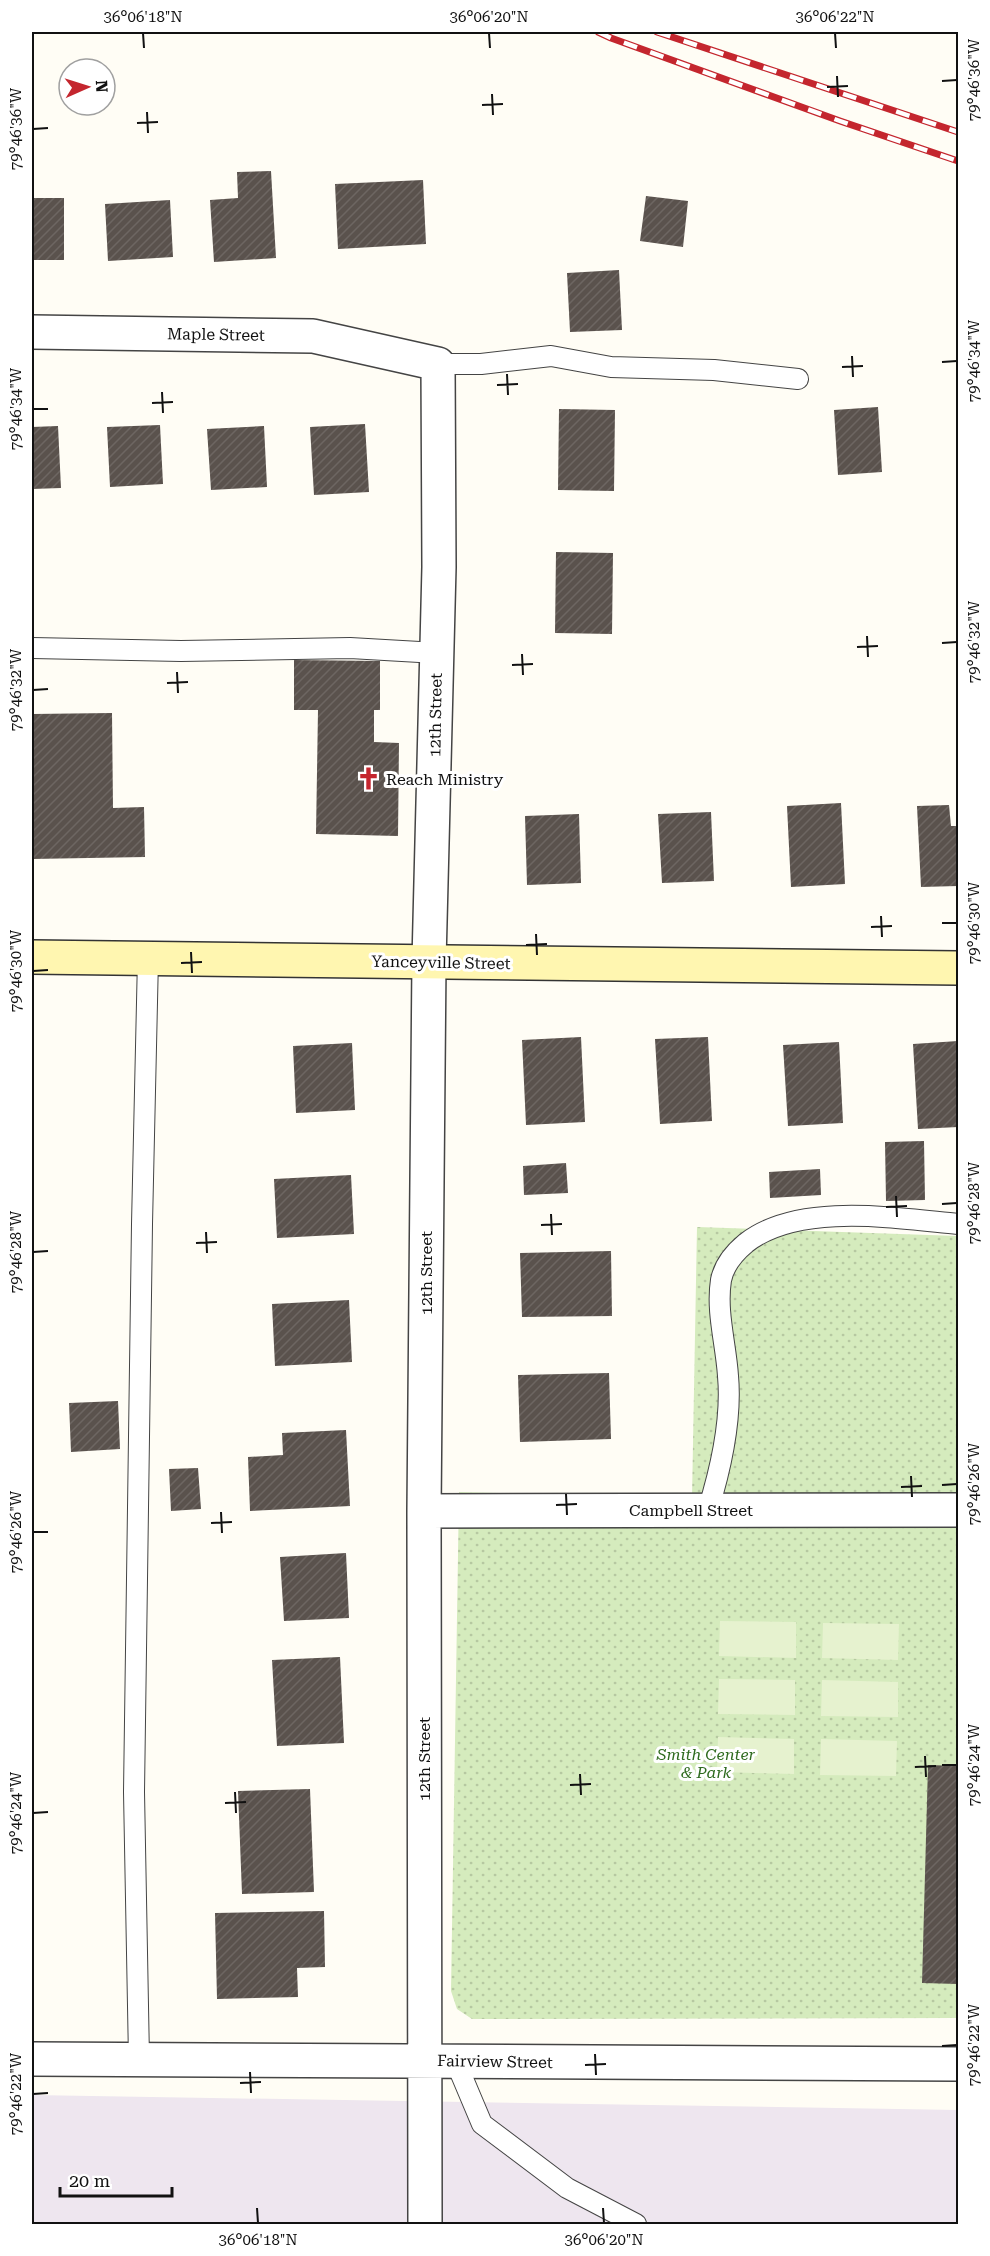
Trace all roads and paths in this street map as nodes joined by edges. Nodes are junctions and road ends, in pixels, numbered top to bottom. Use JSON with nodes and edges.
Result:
{"nodes":[{"id":1,"x":32,"y":332,"type":"edge"},
{"id":2,"x":438,"y":364,"type":"junction"},
{"id":3,"x":798,"y":379,"type":"dead end"},
{"id":4,"x":32,"y":648,"type":"edge"},
{"id":5,"x":436,"y":653,"type":"junction"},
{"id":6,"x":32,"y":957,"type":"edge"},
{"id":7,"x":148,"y":958,"type":"junction"},
{"id":8,"x":429,"y":961,"type":"junction"},
{"id":9,"x":958,"y":968,"type":"edge"},
{"id":10,"x":958,"y":1224,"type":"edge"},
{"id":11,"x":708,"y":1510,"type":"junction"},
{"id":12,"x":958,"y":1510,"type":"edge"},
{"id":13,"x":424,"y":1511,"type":"junction"},
{"id":14,"x":32,"y":2059,"type":"edge"},
{"id":15,"x":139,"y":2059,"type":"junction"},
{"id":16,"x":440,"y":2060,"type":"junction"},
{"id":17,"x":958,"y":2064,"type":"edge"},
{"id":18,"x":425,"y":2224,"type":"edge"},
{"id":19,"x":636,"y":2224,"type":"edge"}],
"edges":[{"from":1,"to":2,"type":"street","name":"Maple Street"},
{"from":2,"to":3,"type":"lane"},
{"from":2,"to":5,"type":"street","name":"12th Street"},
{"from":4,"to":5,"type":"lane"},
{"from":5,"to":8,"type":"street","name":"12th Street"},
{"from":6,"to":7,"type":"main road","name":"Yanceyville Street"},
{"from":7,"to":8,"type":"main road","name":"Yanceyville Street"},
{"from":7,"to":15,"type":"lane"},
{"from":8,"to":9,"type":"main road","name":"Yanceyville Street"},
{"from":8,"to":13,"type":"street","name":"12th Street"},
{"from":10,"to":11,"type":"lane"},
{"from":11,"to":12,"type":"street","name":"Campbell Street"},
{"from":11,"to":13,"type":"street","name":"Campbell Street"},
{"from":13,"to":16,"type":"street","name":"12th Street"},
{"from":14,"to":15,"type":"street","name":"Fairview Street"},
{"from":15,"to":16,"type":"street","name":"Fairview Street"},
{"from":16,"to":17,"type":"street","name":"Fairview Street"},
{"from":16,"to":18,"type":"street","name":"12th Street"},
{"from":16,"to":19,"type":"lane"}]}
